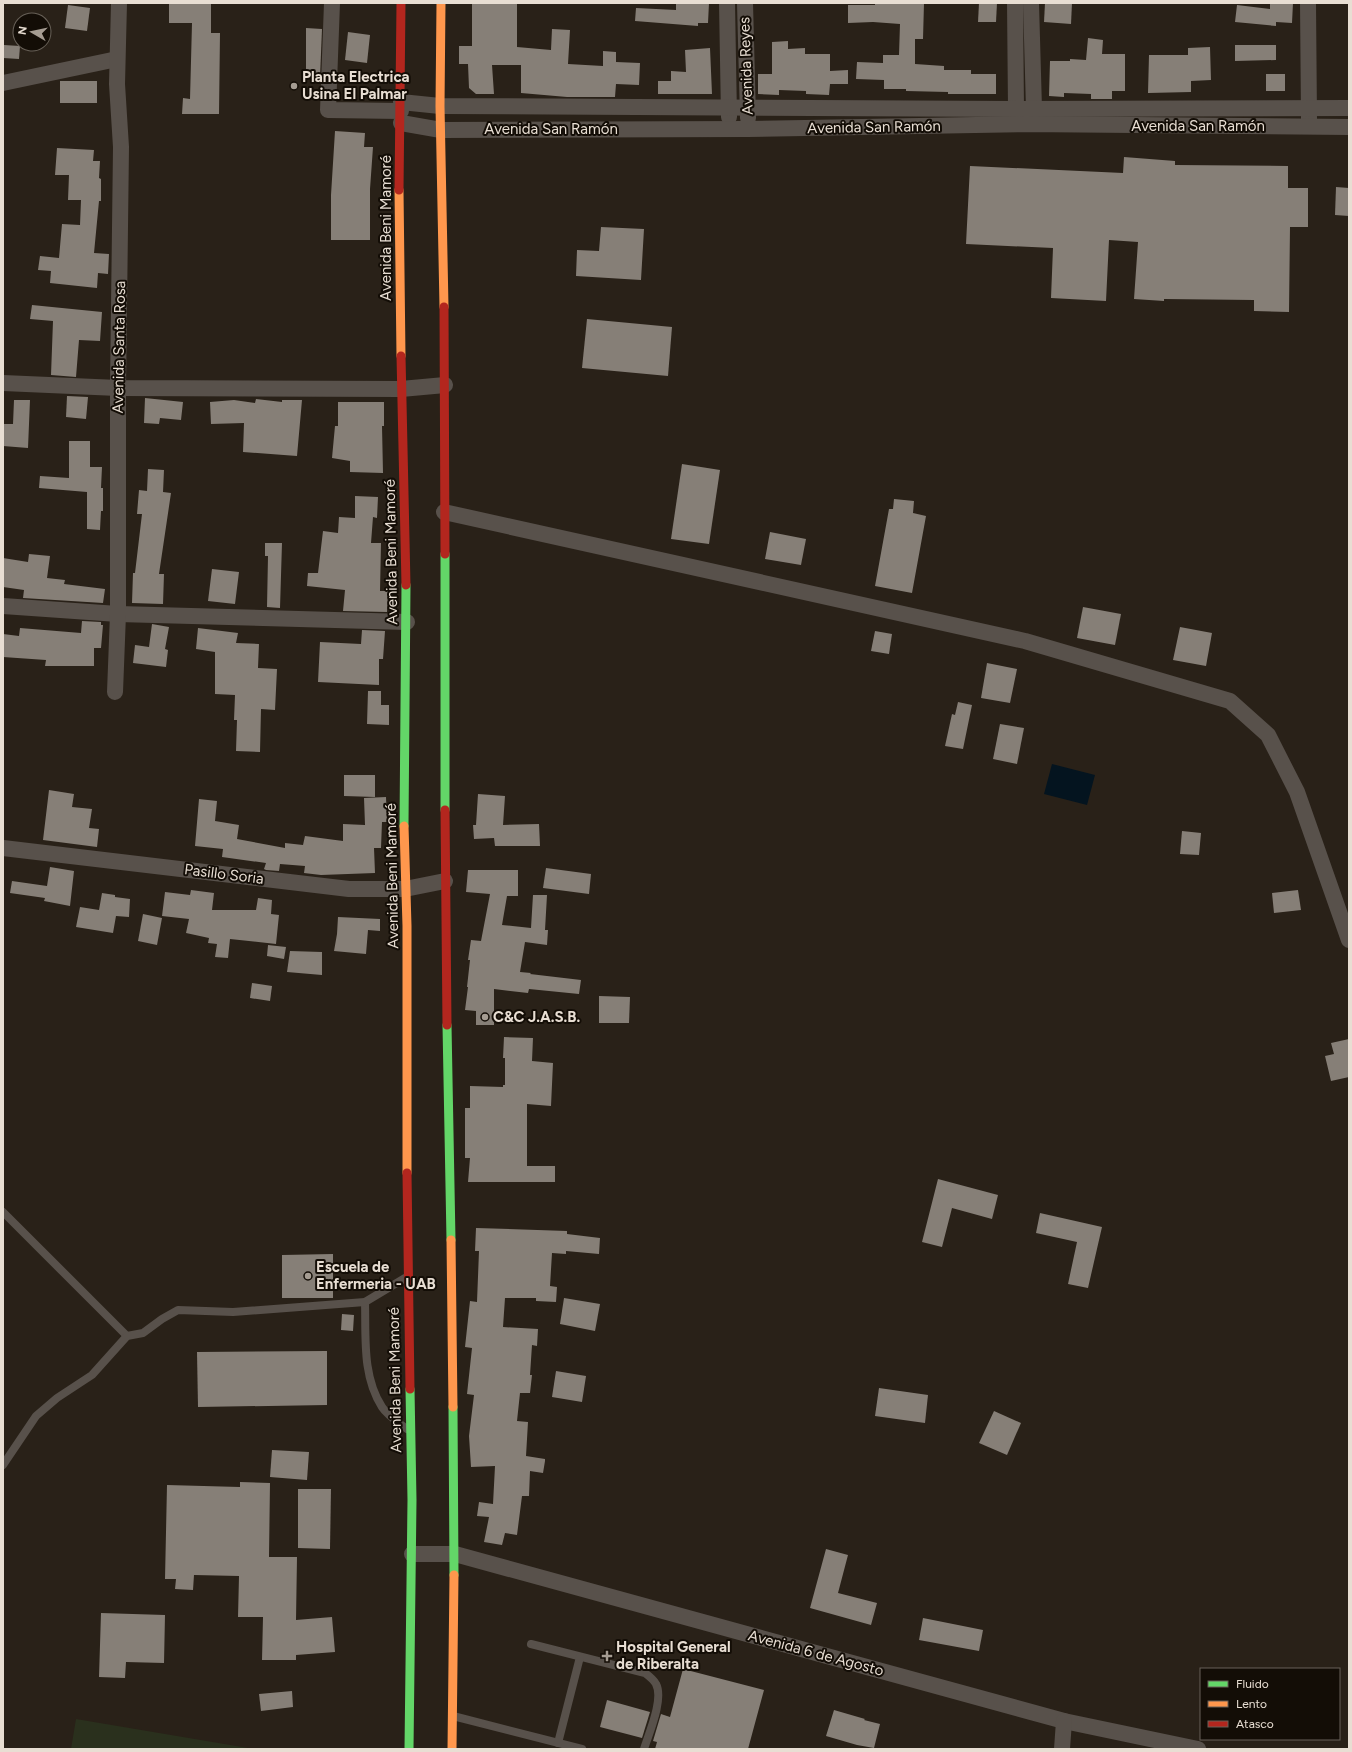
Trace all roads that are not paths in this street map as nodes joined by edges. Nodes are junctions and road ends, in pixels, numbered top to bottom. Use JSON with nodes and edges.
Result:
{"nodes":[{"id":1,"x":119,"y":3,"type":"edge"},
{"id":2,"x":332,"y":3,"type":"edge"},
{"id":3,"x":401,"y":3,"type":"edge"},
{"id":4,"x":441,"y":3,"type":"edge"},
{"id":5,"x":726,"y":3,"type":"edge"},
{"id":6,"x":745,"y":3,"type":"edge"},
{"id":7,"x":1015,"y":3,"type":"edge"},
{"id":8,"x":1031,"y":3,"type":"edge"},
{"id":9,"x":1308,"y":3,"type":"edge"},
{"id":10,"x":117,"y":59,"type":"junction"},
{"id":11,"x":3,"y":83,"type":"edge"},
{"id":12,"x":440,"y":106,"type":"junction"},
{"id":13,"x":728,"y":107,"type":"junction"},
{"id":14,"x":748,"y":107,"type":"junction"},
{"id":15,"x":1308,"y":108,"type":"junction"},
{"id":16,"x":1349,"y":108,"type":"edge"},
{"id":17,"x":1016,"y":109,"type":"junction"},
{"id":18,"x":1034,"y":109,"type":"junction"},
{"id":19,"x":401,"y":112,"type":"junction"},
{"id":20,"x":1025,"y":124,"type":"junction"},
{"id":21,"x":1308,"y":126,"type":"junction"},
{"id":22,"x":1349,"y":127,"type":"edge"},
{"id":23,"x":729,"y":128,"type":"junction"},
{"id":24,"x":748,"y":129,"type":"junction"},
{"id":25,"x":441,"y":130,"type":"junction"},
{"id":26,"x":3,"y":383,"type":"edge"},
{"id":27,"x":445,"y":385,"type":"junction"},
{"id":28,"x":118,"y":388,"type":"junction"},
{"id":29,"x":401,"y":389,"type":"junction"},
{"id":30,"x":444,"y":512,"type":"junction"},
{"id":31,"x":3,"y":606,"type":"edge"},
{"id":32,"x":118,"y":614,"type":"junction"},
{"id":33,"x":407,"y":622,"type":"junction"},
{"id":34,"x":115,"y":692,"type":"dead end"},
{"id":35,"x":3,"y":848,"type":"edge"},
{"id":36,"x":445,"y":882,"type":"junction"},
{"id":37,"x":405,"y":889,"type":"junction"},
{"id":38,"x":1349,"y":940,"type":"edge"},
{"id":39,"x":3,"y":1212,"type":"edge"},
{"id":40,"x":407,"y":1277,"type":"junction"},
{"id":41,"x":365,"y":1302,"type":"junction"},
{"id":42,"x":127,"y":1336,"type":"junction"},
{"id":43,"x":411,"y":1433,"type":"junction"},
{"id":44,"x":3,"y":1465,"type":"edge"},
{"id":45,"x":412,"y":1554,"type":"junction"},
{"id":46,"x":455,"y":1554,"type":"junction"},
{"id":47,"x":531,"y":1644,"type":"dead end"},
{"id":48,"x":580,"y":1656,"type":"junction"},
{"id":49,"x":453,"y":1716,"type":"junction"},
{"id":50,"x":1064,"y":1721,"type":"junction"},
{"id":51,"x":558,"y":1743,"type":"junction"},
{"id":52,"x":409,"y":1749,"type":"edge"},
{"id":53,"x":452,"y":1749,"type":"edge"},
{"id":54,"x":582,"y":1749,"type":"edge"},
{"id":55,"x":644,"y":1749,"type":"edge"},
{"id":56,"x":1062,"y":1749,"type":"edge"},
{"id":57,"x":1198,"y":1749,"type":"edge"}],
"edges":[{"from":1,"to":10,"type":"street","name":"Avenida Santa Rosa"},
{"from":2,"to":19,"type":"street"},
{"from":3,"to":19,"type":"street","name":"Avenida Beni Mamoré"},
{"from":4,"to":12,"type":"street"},
{"from":5,"to":13,"type":"street","name":"Avenida Reyes"},
{"from":6,"to":14,"type":"street","name":"Avenida Reyes"},
{"from":7,"to":17,"type":"street"},
{"from":8,"to":18,"type":"street"},
{"from":9,"to":15,"type":"street"},
{"from":10,"to":11,"type":"street"},
{"from":10,"to":28,"type":"street","name":"Avenida Santa Rosa"},
{"from":12,"to":13,"type":"street","name":"Avenida San Ramón"},
{"from":12,"to":19,"type":"street","name":"Avenida San Ramón"},
{"from":12,"to":25,"type":"street"},
{"from":13,"to":14,"type":"street","name":"Avenida San Ramón"},
{"from":13,"to":23,"type":"street","name":"Avenida Reyes"},
{"from":14,"to":17,"type":"street","name":"Avenida San Ramón"},
{"from":14,"to":24,"type":"street","name":"Avenida Reyes"},
{"from":15,"to":16,"type":"street","name":"Avenida San Ramón"},
{"from":15,"to":18,"type":"street","name":"Avenida San Ramón"},
{"from":15,"to":21,"type":"street"},
{"from":17,"to":18,"type":"street","name":"Avenida San Ramón"},
{"from":17,"to":20,"type":"street"},
{"from":18,"to":20,"type":"street"},
{"from":19,"to":25,"type":"street","name":"Avenida San Ramón"},
{"from":19,"to":29,"type":"street","name":"Avenida Beni Mamoré"},
{"from":20,"to":21,"type":"street","name":"Avenida San Ramón"},
{"from":20,"to":24,"type":"street","name":"Avenida San Ramón"},
{"from":21,"to":22,"type":"street","name":"Avenida San Ramón"},
{"from":23,"to":24,"type":"street","name":"Avenida San Ramón"},
{"from":23,"to":25,"type":"street","name":"Avenida San Ramón"},
{"from":25,"to":27,"type":"street"},
{"from":26,"to":28,"type":"street"},
{"from":27,"to":29,"type":"street"},
{"from":27,"to":30,"type":"street"},
{"from":28,"to":29,"type":"street"},
{"from":28,"to":32,"type":"street","name":"Avenida Santa Rosa"},
{"from":29,"to":33,"type":"street","name":"Avenida Beni Mamoré"},
{"from":30,"to":36,"type":"street"},
{"from":30,"to":38,"type":"street"},
{"from":31,"to":32,"type":"street"},
{"from":32,"to":33,"type":"street"},
{"from":32,"to":34,"type":"street","name":"Avenida Santa Rosa"},
{"from":33,"to":37,"type":"street","name":"Avenida Beni Mamoré"},
{"from":35,"to":37,"type":"street","name":"Pasillo Soria"},
{"from":36,"to":37,"type":"street","name":"Pasillo Soria"},
{"from":36,"to":46,"type":"street"},
{"from":37,"to":40,"type":"street","name":"Avenida Beni Mamoré"},
{"from":39,"to":42,"type":"lane"},
{"from":40,"to":41,"type":"lane"},
{"from":40,"to":43,"type":"street","name":"Avenida Beni Mamoré"},
{"from":41,"to":42,"type":"lane"},
{"from":41,"to":43,"type":"lane"},
{"from":42,"to":44,"type":"lane"},
{"from":43,"to":45,"type":"street","name":"Avenida Beni Mamoré"},
{"from":45,"to":46,"type":"street","name":"Avenida 6 de Agosto"},
{"from":45,"to":52,"type":"street","name":"Avenida Beni Mamoré"},
{"from":46,"to":49,"type":"street"},
{"from":46,"to":50,"type":"street","name":"Avenida 6 de Agosto"},
{"from":47,"to":48,"type":"lane"},
{"from":48,"to":51,"type":"lane"},
{"from":48,"to":55,"type":"lane"},
{"from":49,"to":51,"type":"lane"},
{"from":49,"to":53,"type":"street"},
{"from":50,"to":56,"type":"street"},
{"from":50,"to":57,"type":"street","name":"Avenida 6 de Agosto"},
{"from":51,"to":54,"type":"lane"}]}
